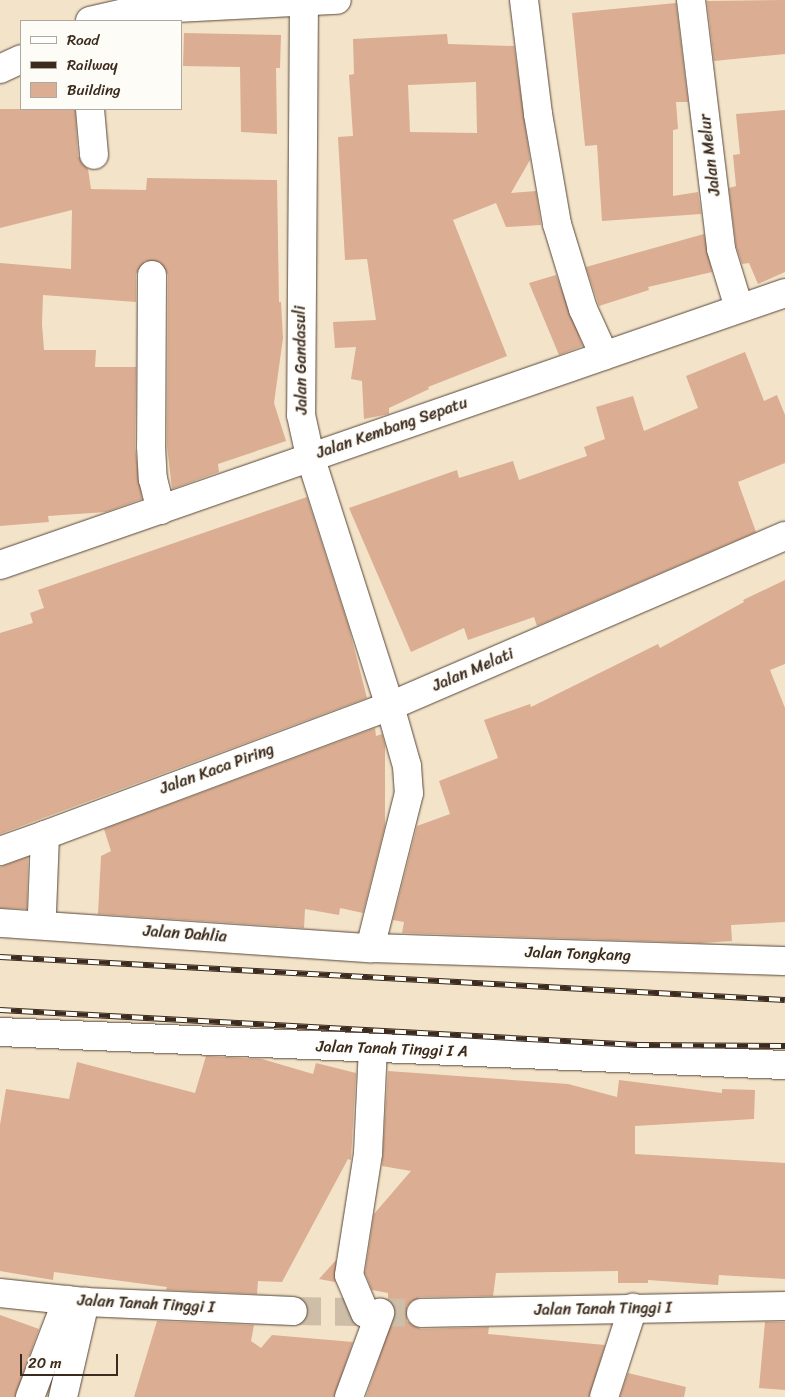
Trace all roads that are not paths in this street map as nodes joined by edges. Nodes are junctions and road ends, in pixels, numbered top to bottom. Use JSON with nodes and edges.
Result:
{"nodes":[{"id":1,"x":336,"y":0,"type":"edge"},
{"id":2,"x":524,"y":0,"type":"edge"},
{"id":3,"x":691,"y":0,"type":"edge"},
{"id":4,"x":304,"y":2,"type":"edge"},
{"id":5,"x":94,"y":20,"type":"edge"},
{"id":6,"x":20,"y":59,"type":"edge"},
{"id":7,"x":0,"y":69,"type":"edge"},
{"id":8,"x":90,"y":110,"type":"edge"},
{"id":9,"x":94,"y":155,"type":"dead end"},
{"id":10,"x":152,"y":275,"type":"dead end"},
{"id":11,"x":785,"y":293,"type":"edge"},
{"id":12,"x":739,"y":308,"type":"junction"},
{"id":13,"x":604,"y":355,"type":"junction"},
{"id":14,"x":310,"y":456,"type":"junction"},
{"id":15,"x":161,"y":510,"type":"junction"},
{"id":16,"x":785,"y":536,"type":"edge"},
{"id":17,"x":0,"y":565,"type":"edge"},
{"id":18,"x":390,"y":706,"type":"junction"},
{"id":19,"x":45,"y":835,"type":"junction"},
{"id":20,"x":0,"y":851,"type":"edge"},
{"id":21,"x":42,"y":913,"type":"dead end"},
{"id":22,"x":0,"y":923,"type":"edge"},
{"id":23,"x":370,"y":948,"type":"junction"},
{"id":24,"x":785,"y":961,"type":"edge"},
{"id":25,"x":0,"y":1032,"type":"edge"},
{"id":26,"x":373,"y":1048,"type":"junction"},
{"id":27,"x":785,"y":1065,"type":"edge"},
{"id":28,"x":0,"y":1292,"type":"edge"},
{"id":29,"x":76,"y":1301,"type":"junction"},
{"id":30,"x":785,"y":1306,"type":"edge"},
{"id":31,"x":634,"y":1308,"type":"junction"},
{"id":32,"x":293,"y":1311,"type":"tunnel mouth"},
{"id":33,"x":421,"y":1313,"type":"tunnel mouth"},
{"id":34,"x":30,"y":1397,"type":"edge"},
{"id":35,"x":63,"y":1397,"type":"edge"},
{"id":36,"x":349,"y":1397,"type":"edge"},
{"id":37,"x":604,"y":1397,"type":"edge"}],
"edges":[{"from":1,"to":4,"type":"street"},
{"from":2,"to":13,"type":"street"},
{"from":3,"to":12,"type":"street","name":"Jalan Melur"},
{"from":4,"to":5,"type":"street"},
{"from":4,"to":14,"type":"street","name":"Jalan Gandasuli"},
{"from":6,"to":7,"type":"street"},
{"from":8,"to":9,"type":"street"},
{"from":10,"to":15,"type":"street"},
{"from":11,"to":12,"type":"street","name":"Jalan Kembang Sepatu"},
{"from":12,"to":13,"type":"street","name":"Jalan Kembang Sepatu"},
{"from":13,"to":14,"type":"street","name":"Jalan Kembang Sepatu"},
{"from":14,"to":15,"type":"street","name":"Jalan Kembang Sepatu"},
{"from":14,"to":18,"type":"street","name":"Jalan Gandasuli"},
{"from":15,"to":17,"type":"street","name":"Jalan Kembang Sepatu"},
{"from":16,"to":18,"type":"street","name":"Jalan Melati"},
{"from":18,"to":19,"type":"street","name":"Jalan Kaca Piring"},
{"from":18,"to":23,"type":"street"},
{"from":19,"to":20,"type":"street","name":"Jalan Kaca Piring"},
{"from":19,"to":21,"type":"street"},
{"from":22,"to":23,"type":"street","name":"Jalan Dahlia"},
{"from":23,"to":24,"type":"street","name":"Jalan Tongkang"},
{"from":25,"to":26,"type":"street","name":"Jalan Tanah Tinggi I A"},
{"from":26,"to":27,"type":"street","name":"Jalan Tanah Tinggi I A"},
{"from":26,"to":36,"type":"street"},
{"from":28,"to":29,"type":"street","name":"Jalan Tanah Tinggi I"},
{"from":29,"to":32,"type":"street","name":"Jalan Tanah Tinggi I"},
{"from":29,"to":34,"type":"street"},
{"from":29,"to":35,"type":"street"},
{"from":30,"to":31,"type":"street","name":"Jalan Tanah Tinggi I"},
{"from":31,"to":33,"type":"street","name":"Jalan Tanah Tinggi I"},
{"from":31,"to":37,"type":"street"}]}
